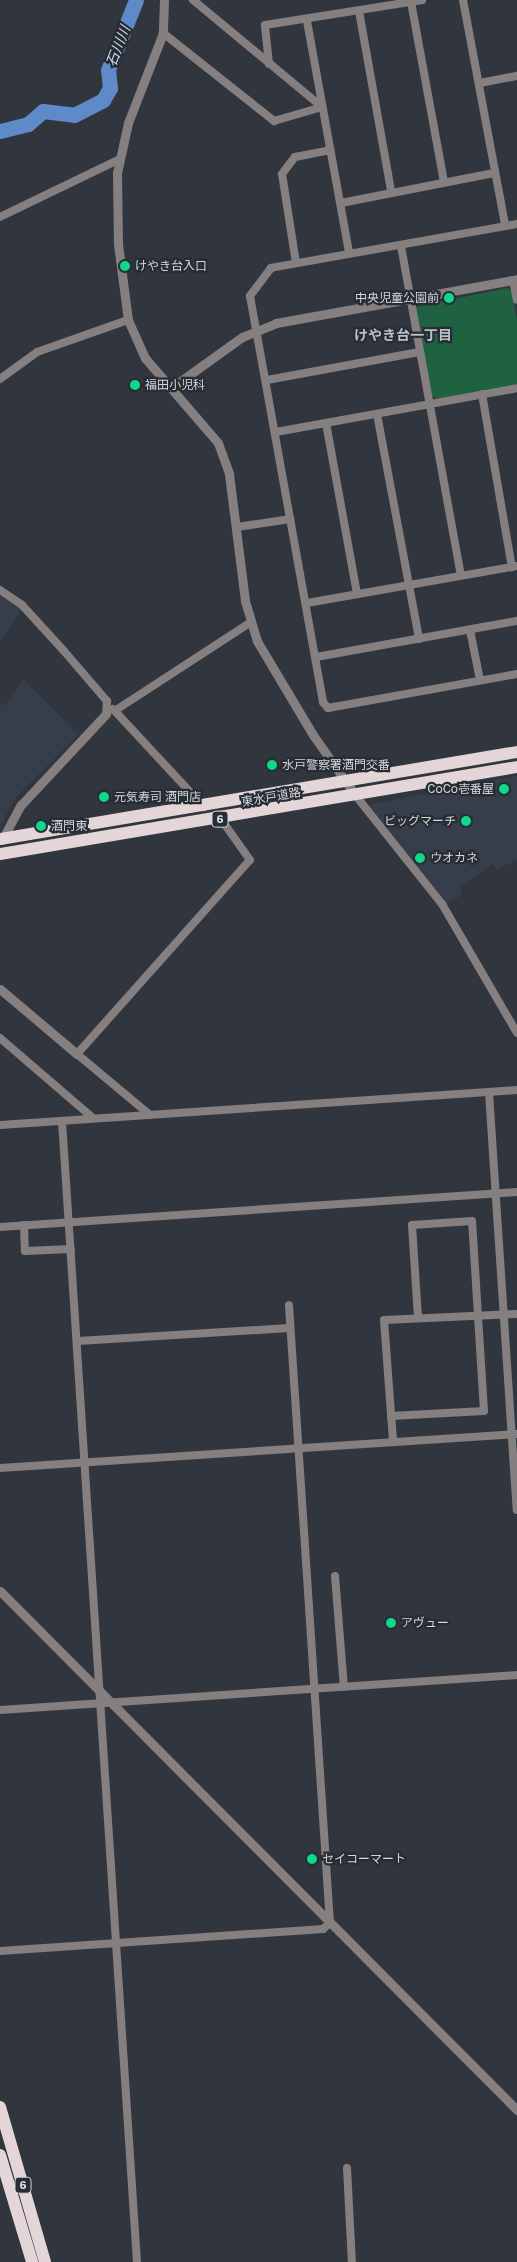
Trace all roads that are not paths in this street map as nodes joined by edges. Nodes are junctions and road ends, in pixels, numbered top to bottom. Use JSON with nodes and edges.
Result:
{"nodes":[{"id":1,"x":164,"y":0,"type":"edge"},
{"id":2,"x":193,"y":0,"type":"edge"},
{"id":3,"x":422,"y":0,"type":"edge"},
{"id":4,"x":463,"y":0,"type":"edge"},
{"id":5,"x":411,"y":2,"type":"junction"},
{"id":6,"x":359,"y":10,"type":"junction"},
{"id":7,"x":307,"y":21,"type":"junction"},
{"id":8,"x":163,"y":33,"type":"junction"},
{"id":9,"x":269,"y":64,"type":"junction"},
{"id":10,"x":517,"y":76,"type":"edge"},
{"id":11,"x":480,"y":83,"type":"junction"},
{"id":12,"x":322,"y":106,"type":"junction"},
{"id":13,"x":330,"y":150,"type":"junction"},
{"id":14,"x":120,"y":158,"type":"junction"},
{"id":15,"x":494,"y":173,"type":"junction"},
{"id":16,"x":444,"y":181,"type":"junction"},
{"id":17,"x":391,"y":191,"type":"junction"},
{"id":18,"x":341,"y":203,"type":"junction"},
{"id":19,"x":0,"y":217,"type":"edge"},
{"id":20,"x":517,"y":224,"type":"edge"},
{"id":21,"x":505,"y":226,"type":"junction"},
{"id":22,"x":401,"y":246,"type":"junction"},
{"id":23,"x":349,"y":252,"type":"junction"},
{"id":24,"x":296,"y":263,"type":"junction"},
{"id":25,"x":515,"y":280,"type":"edge"},
{"id":26,"x":409,"y":300,"type":"junction"},
{"id":27,"x":517,"y":300,"type":"edge"},
{"id":28,"x":128,"y":320,"type":"junction"},
{"id":29,"x":257,"y":330,"type":"junction"},
{"id":30,"x":419,"y":352,"type":"junction"},
{"id":31,"x":0,"y":379,"type":"edge"},
{"id":32,"x":267,"y":380,"type":"junction"},
{"id":33,"x":172,"y":388,"type":"junction"},
{"id":34,"x":517,"y":388,"type":"edge"},
{"id":35,"x":482,"y":394,"type":"junction"},
{"id":36,"x":430,"y":404,"type":"junction"},
{"id":37,"x":377,"y":414,"type":"junction"},
{"id":38,"x":326,"y":423,"type":"junction"},
{"id":39,"x":276,"y":432,"type":"junction"},
{"id":40,"x":290,"y":519,"type":"junction"},
{"id":41,"x":237,"y":527,"type":"junction"},
{"id":42,"x":515,"y":566,"type":"edge"},
{"id":43,"x":461,"y":575,"type":"junction"},
{"id":44,"x":407,"y":586,"type":"junction"},
{"id":45,"x":0,"y":590,"type":"edge"},
{"id":46,"x":357,"y":594,"type":"junction"},
{"id":47,"x":307,"y":603,"type":"junction"},
{"id":48,"x":517,"y":621,"type":"edge"},
{"id":49,"x":251,"y":622,"type":"junction"},
{"id":50,"x":470,"y":630,"type":"junction"},
{"id":51,"x":419,"y":639,"type":"junction"},
{"id":52,"x":316,"y":657,"type":"junction"},
{"id":53,"x":517,"y":674,"type":"edge"},
{"id":54,"x":480,"y":680,"type":"junction"},
{"id":55,"x":110,"y":710,"type":"junction"},
{"id":56,"x":517,"y":752,"type":"edge"},
{"id":57,"x":517,"y":767,"type":"edge"},
{"id":58,"x":346,"y":783,"type":"junction"},
{"id":59,"x":356,"y":796,"type":"junction"},
{"id":60,"x":204,"y":807,"type":"junction"},
{"id":61,"x":220,"y":819,"type":"junction"},
{"id":62,"x":1,"y":840,"type":"edge"},
{"id":63,"x":0,"y":854,"type":"edge"},
{"id":64,"x":0,"y":989,"type":"edge"},
{"id":65,"x":517,"y":1033,"type":"edge"},
{"id":66,"x":0,"y":1038,"type":"edge"},
{"id":67,"x":77,"y":1054,"type":"junction"},
{"id":68,"x":517,"y":1090,"type":"edge"},
{"id":69,"x":489,"y":1092,"type":"junction"},
{"id":70,"x":150,"y":1115,"type":"junction"},
{"id":71,"x":93,"y":1118,"type":"junction"},
{"id":72,"x":62,"y":1121,"type":"junction"},
{"id":73,"x":0,"y":1125,"type":"edge"},
{"id":74,"x":517,"y":1192,"type":"edge"},
{"id":75,"x":496,"y":1193,"type":"junction"},
{"id":76,"x":68,"y":1222,"type":"junction"},
{"id":77,"x":24,"y":1225,"type":"junction"},
{"id":78,"x":0,"y":1226,"type":"edge"},
{"id":79,"x":71,"y":1249,"type":"junction"},
{"id":80,"x":289,"y":1305,"type":"dead end"},
{"id":81,"x":501,"y":1313,"type":"junction"},
{"id":82,"x":517,"y":1314,"type":"edge"},
{"id":83,"x":477,"y":1315,"type":"junction"},
{"id":84,"x":418,"y":1317,"type":"junction"},
{"id":85,"x":290,"y":1328,"type":"junction"},
{"id":86,"x":78,"y":1341,"type":"junction"},
{"id":87,"x":391,"y":1416,"type":"junction"},
{"id":88,"x":514,"y":1434,"type":"edge"},
{"id":89,"x":393,"y":1440,"type":"junction"},
{"id":90,"x":298,"y":1448,"type":"junction"},
{"id":91,"x":84,"y":1462,"type":"junction"},
{"id":92,"x":0,"y":1468,"type":"edge"},
{"id":93,"x":517,"y":1510,"type":"edge"},
{"id":94,"x":336,"y":1576,"type":"dead end"},
{"id":95,"x":0,"y":1591,"type":"edge"},
{"id":96,"x":517,"y":1675,"type":"edge"},
{"id":97,"x":344,"y":1687,"type":"junction"},
{"id":98,"x":314,"y":1689,"type":"junction"},
{"id":99,"x":101,"y":1694,"type":"junction"},
{"id":100,"x":105,"y":1703,"type":"junction"},
{"id":101,"x":0,"y":1710,"type":"edge"},
{"id":102,"x":330,"y":1923,"type":"junction"},
{"id":103,"x":115,"y":1944,"type":"junction"},
{"id":104,"x":0,"y":1951,"type":"edge"},
{"id":105,"x":0,"y":2108,"type":"edge"},
{"id":106,"x":517,"y":2110,"type":"edge"},
{"id":107,"x":0,"y":2155,"type":"edge"},
{"id":108,"x":347,"y":2168,"type":"dead end"},
{"id":109,"x":5,"y":2192,"type":"edge"},
{"id":110,"x":32,"y":2262,"type":"edge"},
{"id":111,"x":45,"y":2262,"type":"edge"},
{"id":112,"x":137,"y":2262,"type":"edge"},
{"id":113,"x":352,"y":2262,"type":"edge"}],
"edges":[{"from":1,"to":8,"type":"street"},
{"from":2,"to":9,"type":"street"},
{"from":3,"to":5,"type":"street"},
{"from":4,"to":11,"type":"street"},
{"from":5,"to":6,"type":"street"},
{"from":5,"to":16,"type":"street"},
{"from":6,"to":7,"type":"street"},
{"from":6,"to":17,"type":"street"},
{"from":7,"to":9,"type":"street"},
{"from":7,"to":12,"type":"street"},
{"from":8,"to":12,"type":"street"},
{"from":8,"to":14,"type":"street"},
{"from":9,"to":12,"type":"street"},
{"from":10,"to":11,"type":"street"},
{"from":11,"to":15,"type":"street"},
{"from":12,"to":13,"type":"street"},
{"from":13,"to":18,"type":"street"},
{"from":13,"to":24,"type":"street"},
{"from":14,"to":19,"type":"street"},
{"from":14,"to":28,"type":"street"},
{"from":15,"to":16,"type":"street"},
{"from":15,"to":21,"type":"street"},
{"from":16,"to":17,"type":"street"},
{"from":17,"to":18,"type":"street"},
{"from":18,"to":23,"type":"street"},
{"from":20,"to":21,"type":"street"},
{"from":21,"to":22,"type":"street"},
{"from":22,"to":23,"type":"street"},
{"from":22,"to":26,"type":"street"},
{"from":23,"to":24,"type":"street"},
{"from":24,"to":29,"type":"street"},
{"from":25,"to":26,"type":"street"},
{"from":25,"to":27,"type":"street"},
{"from":26,"to":29,"type":"street"},
{"from":26,"to":30,"type":"street"},
{"from":28,"to":31,"type":"street"},
{"from":28,"to":33,"type":"street"},
{"from":29,"to":32,"type":"street"},
{"from":29,"to":33,"type":"street"},
{"from":30,"to":32,"type":"street"},
{"from":30,"to":36,"type":"street"},
{"from":32,"to":39,"type":"street"},
{"from":33,"to":41,"type":"street"},
{"from":34,"to":35,"type":"street"},
{"from":35,"to":36,"type":"street"},
{"from":35,"to":42,"type":"street"},
{"from":36,"to":37,"type":"street"},
{"from":36,"to":43,"type":"street"},
{"from":37,"to":38,"type":"street"},
{"from":37,"to":44,"type":"street"},
{"from":38,"to":39,"type":"street"},
{"from":38,"to":46,"type":"street"},
{"from":39,"to":40,"type":"street"},
{"from":40,"to":41,"type":"street"},
{"from":40,"to":47,"type":"street"},
{"from":41,"to":49,"type":"street"},
{"from":42,"to":43,"type":"street"},
{"from":43,"to":44,"type":"street"},
{"from":44,"to":46,"type":"street"},
{"from":44,"to":51,"type":"street"},
{"from":45,"to":55,"type":"street"},
{"from":46,"to":47,"type":"street"},
{"from":47,"to":52,"type":"street"},
{"from":48,"to":50,"type":"street"},
{"from":49,"to":55,"type":"street"},
{"from":49,"to":58,"type":"street"},
{"from":50,"to":51,"type":"street"},
{"from":50,"to":54,"type":"street"},
{"from":51,"to":52,"type":"street"},
{"from":52,"to":54,"type":"street"},
{"from":53,"to":54,"type":"street"},
{"from":55,"to":60,"type":"street"},
{"from":55,"to":62,"type":"street"},
{"from":56,"to":58,"type":"highway","name":"東水戸道路","number":"6"},
{"from":57,"to":59,"type":"highway","name":"東水戸道路","number":"6"},
{"from":58,"to":59,"type":"street"},
{"from":58,"to":60,"type":"highway","name":"東水戸道路","number":"6"},
{"from":59,"to":61,"type":"highway","name":"東水戸道路","number":"6"},
{"from":59,"to":65,"type":"street"},
{"from":60,"to":62,"type":"highway","name":"東水戸道路","number":"6"},
{"from":61,"to":63,"type":"highway","name":"東水戸道路","number":"6"},
{"from":61,"to":67,"type":"street"},
{"from":64,"to":67,"type":"street"},
{"from":66,"to":71,"type":"street"},
{"from":67,"to":70,"type":"street"},
{"from":68,"to":69,"type":"street"},
{"from":69,"to":70,"type":"street"},
{"from":69,"to":75,"type":"street"},
{"from":70,"to":71,"type":"street"},
{"from":71,"to":72,"type":"street"},
{"from":72,"to":73,"type":"street"},
{"from":72,"to":76,"type":"street"},
{"from":74,"to":75,"type":"street"},
{"from":75,"to":76,"type":"street"},
{"from":75,"to":81,"type":"street"},
{"from":76,"to":77,"type":"street"},
{"from":76,"to":79,"type":"street"},
{"from":77,"to":78,"type":"street"},
{"from":77,"to":79,"type":"street"},
{"from":79,"to":86,"type":"street"},
{"from":80,"to":85,"type":"street"},
{"from":81,"to":82,"type":"street"},
{"from":81,"to":83,"type":"street"},
{"from":81,"to":88,"type":"street"},
{"from":83,"to":84,"type":"street"},
{"from":83,"to":84,"type":"street"},
{"from":83,"to":87,"type":"street"},
{"from":84,"to":87,"type":"street"},
{"from":85,"to":86,"type":"street"},
{"from":85,"to":90,"type":"street"},
{"from":86,"to":91,"type":"street"},
{"from":87,"to":89,"type":"street"},
{"from":88,"to":89,"type":"street"},
{"from":88,"to":93,"type":"street"},
{"from":89,"to":90,"type":"street"},
{"from":90,"to":91,"type":"street"},
{"from":90,"to":98,"type":"street"},
{"from":91,"to":92,"type":"street"},
{"from":91,"to":99,"type":"street"},
{"from":94,"to":97,"type":"street"},
{"from":95,"to":99,"type":"street"},
{"from":96,"to":97,"type":"street"},
{"from":97,"to":98,"type":"street"},
{"from":98,"to":100,"type":"street"},
{"from":98,"to":102,"type":"street"},
{"from":99,"to":100,"type":"street"},
{"from":100,"to":101,"type":"street"},
{"from":100,"to":102,"type":"street"},
{"from":100,"to":103,"type":"street"},
{"from":102,"to":103,"type":"street"},
{"from":102,"to":106,"type":"street"},
{"from":103,"to":104,"type":"street"},
{"from":103,"to":112,"type":"street"},
{"from":105,"to":111,"type":"highway","number":"6"},
{"from":107,"to":109,"type":"highway","number":"6"},
{"from":108,"to":113,"type":"street"},
{"from":109,"to":110,"type":"highway","number":"6"}]}
